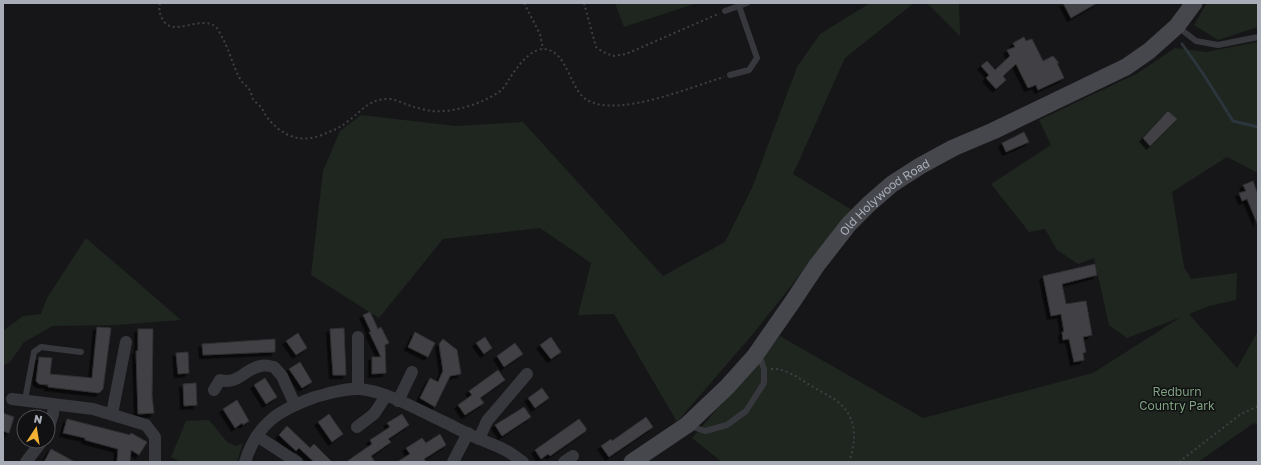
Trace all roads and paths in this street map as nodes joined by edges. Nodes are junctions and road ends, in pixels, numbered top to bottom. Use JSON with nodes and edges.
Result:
{"nodes":[{"id":1,"x":160,"y":3,"type":"edge"},
{"id":2,"x":524,"y":3,"type":"edge"},
{"id":3,"x":584,"y":3,"type":"edge"},
{"id":4,"x":748,"y":3,"type":"edge"},
{"id":5,"x":1194,"y":3,"type":"edge"},
{"id":6,"x":739,"y":6,"type":"junction"},
{"id":7,"x":725,"y":11,"type":"joint"},
{"id":8,"x":1177,"y":26,"type":"junction"},
{"id":9,"x":1258,"y":37,"type":"edge"},
{"id":10,"x":543,"y":48,"type":"junction"},
{"id":11,"x":730,"y":76,"type":"joint"},
{"id":12,"x":358,"y":337,"type":"dead end"},
{"id":13,"x":126,"y":342,"type":"dead end"},
{"id":14,"x":758,"y":351,"type":"junction"},
{"id":15,"x":81,"y":352,"type":"dead end"},
{"id":16,"x":764,"y":369,"type":"junction"},
{"id":17,"x":412,"y":372,"type":"dead end"},
{"id":18,"x":527,"y":374,"type":"dead end"},
{"id":19,"x":358,"y":389,"type":"junction"},
{"id":20,"x":214,"y":390,"type":"dead end"},
{"id":21,"x":386,"y":396,"type":"junction"},
{"id":22,"x":12,"y":399,"type":"dead end"},
{"id":23,"x":25,"y":400,"type":"junction"},
{"id":24,"x":398,"y":401,"type":"junction"},
{"id":25,"x":54,"y":404,"type":"junction"},
{"id":26,"x":295,"y":405,"type":"junction"},
{"id":27,"x":1258,"y":406,"type":"edge"},
{"id":28,"x":54,"y":409,"type":"edge"},
{"id":29,"x":112,"y":414,"type":"junction"},
{"id":30,"x":688,"y":426,"type":"junction"},
{"id":31,"x":357,"y":427,"type":"dead end"},
{"id":32,"x":468,"y":433,"type":"junction"},
{"id":33,"x":257,"y":436,"type":"junction"},
{"id":34,"x":479,"y":439,"type":"junction"},
{"id":35,"x":36,"y":449,"type":"edge"},
{"id":36,"x":26,"y":462,"type":"edge"},
{"id":37,"x":155,"y":462,"type":"edge"},
{"id":38,"x":245,"y":462,"type":"edge"},
{"id":39,"x":297,"y":462,"type":"edge"},
{"id":40,"x":453,"y":462,"type":"edge"},
{"id":41,"x":523,"y":462,"type":"edge"},
{"id":42,"x":632,"y":462,"type":"edge"},
{"id":43,"x":849,"y":462,"type":"edge"},
{"id":44,"x":1179,"y":462,"type":"edge"}],
"edges":[{"from":1,"to":10,"type":"path"},
{"from":2,"to":10,"type":"path"},
{"from":3,"to":7,"type":"path"},
{"from":4,"to":6,"type":"lane"},
{"from":5,"to":8,"type":"street","name":"Old Holywood Road"},
{"from":6,"to":7,"type":"lane"},
{"from":6,"to":11,"type":"lane"},
{"from":8,"to":9,"type":"lane"},
{"from":8,"to":14,"type":"street","name":"Old Holywood Road"},
{"from":10,"to":11,"type":"path"},
{"from":12,"to":19,"type":"street"},
{"from":13,"to":29,"type":"street"},
{"from":14,"to":16,"type":"lane"},
{"from":14,"to":30,"type":"street","name":"Old Holywood Road"},
{"from":15,"to":23,"type":"lane"},
{"from":16,"to":30,"type":"lane"},
{"from":16,"to":43,"type":"path"},
{"from":17,"to":24,"type":"street"},
{"from":18,"to":34,"type":"street"},
{"from":19,"to":21,"type":"street"},
{"from":19,"to":26,"type":"street"},
{"from":20,"to":26,"type":"street"},
{"from":21,"to":24,"type":"street"},
{"from":21,"to":31,"type":"street"},
{"from":22,"to":23,"type":"street"},
{"from":23,"to":25,"type":"street"},
{"from":24,"to":32,"type":"street"},
{"from":25,"to":28,"type":"street"},
{"from":25,"to":29,"type":"street"},
{"from":26,"to":33,"type":"street"},
{"from":27,"to":44,"type":"path"},
{"from":29,"to":37,"type":"street"},
{"from":30,"to":42,"type":"street","name":"Old Holywood Road"},
{"from":32,"to":34,"type":"street"},
{"from":32,"to":40,"type":"street"},
{"from":33,"to":38,"type":"street"},
{"from":33,"to":39,"type":"street"},
{"from":34,"to":41,"type":"street"},
{"from":35,"to":36,"type":"street"}]}
